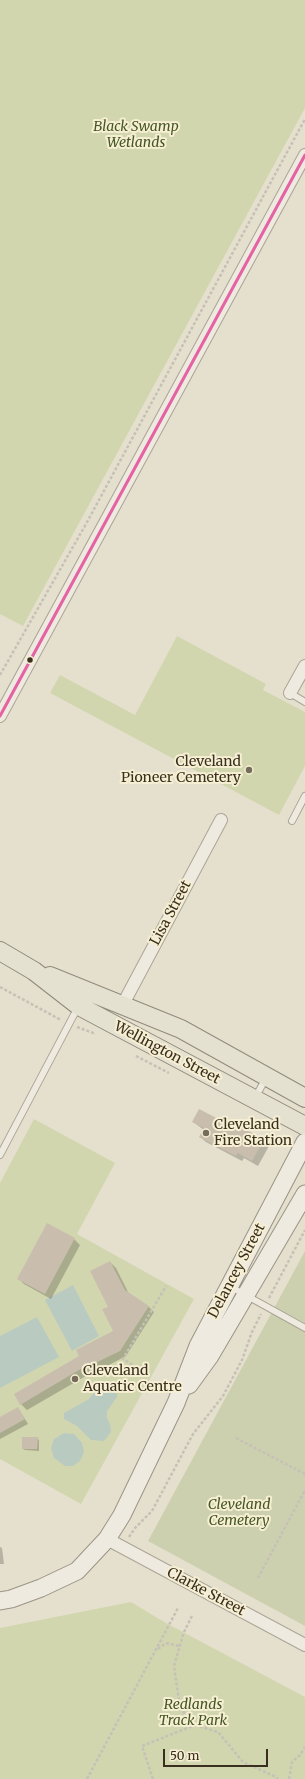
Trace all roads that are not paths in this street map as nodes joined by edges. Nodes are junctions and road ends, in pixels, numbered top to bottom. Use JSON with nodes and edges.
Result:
{"nodes":[{"id":1,"x":305,"y":155,"type":"edge"},
{"id":2,"x":305,"y":666,"type":"edge"},
{"id":3,"x":290,"y":693,"type":"joint"},
{"id":4,"x":305,"y":702,"type":"edge"},
{"id":5,"x":0,"y":716,"type":"edge"},
{"id":6,"x":305,"y":796,"type":"edge"},
{"id":7,"x":221,"y":820,"type":"dead end"},
{"id":8,"x":292,"y":821,"type":"dead end"},
{"id":9,"x":0,"y":951,"type":"edge"},
{"id":10,"x":34,"y":971,"type":"junction"},
{"id":11,"x":79,"y":1006,"type":"junction"},
{"id":12,"x":122,"y":1006,"type":"junction"},
{"id":13,"x":267,"y":1077,"type":"junction"},
{"id":14,"x":305,"y":1098,"type":"edge"},
{"id":15,"x":254,"y":1099,"type":"junction"},
{"id":16,"x":305,"y":1126,"type":"edge"},
{"id":17,"x":305,"y":1142,"type":"edge"},
{"id":18,"x":0,"y":1155,"type":"edge"},
{"id":19,"x":305,"y":1194,"type":"edge"},
{"id":20,"x":253,"y":1263,"type":"junction"},
{"id":21,"x":229,"y":1287,"type":"junction"},
{"id":22,"x":245,"y":1295,"type":"junction"},
{"id":23,"x":305,"y":1328,"type":"edge"},
{"id":24,"x":176,"y":1403,"type":"junction"},
{"id":25,"x":107,"y":1539,"type":"junction"},
{"id":26,"x":0,"y":1601,"type":"edge"},
{"id":27,"x":305,"y":1645,"type":"edge"}],
"edges":[{"from":1,"to":5,"type":"street"},
{"from":2,"to":3,"type":"street"},
{"from":3,"to":4,"type":"lane"},
{"from":6,"to":8,"type":"lane"},
{"from":7,"to":12,"type":"street","name":"Lisa Street"},
{"from":9,"to":10,"type":"main road","name":"Wellington Street"},
{"from":10,"to":11,"type":"main road","name":"Wellington Street"},
{"from":10,"to":12,"type":"main road","name":"Wellington Street"},
{"from":11,"to":15,"type":"main road","name":"Wellington Street"},
{"from":11,"to":18,"type":"lane"},
{"from":12,"to":13,"type":"main road","name":"Wellington Street"},
{"from":13,"to":14,"type":"main road","name":"Wellington Street"},
{"from":13,"to":15,"type":"lane"},
{"from":15,"to":16,"type":"main road","name":"Wellington Street"},
{"from":17,"to":20,"type":"main road","name":"Delancey Street"},
{"from":19,"to":20,"type":"main road","name":"Delancey Street"},
{"from":20,"to":21,"type":"main road","name":"Delancey Street"},
{"from":20,"to":22,"type":"main road","name":"Delancey Street"},
{"from":21,"to":22,"type":"lane"},
{"from":21,"to":24,"type":"main road","name":"Delancey Street"},
{"from":22,"to":23,"type":"lane"},
{"from":22,"to":24,"type":"main road","name":"Delancey Street"},
{"from":24,"to":25,"type":"main road","name":"Delancey Street"},
{"from":25,"to":26,"type":"main road","name":"Delancey Street"},
{"from":25,"to":27,"type":"street","name":"Clarke Street"}]}
